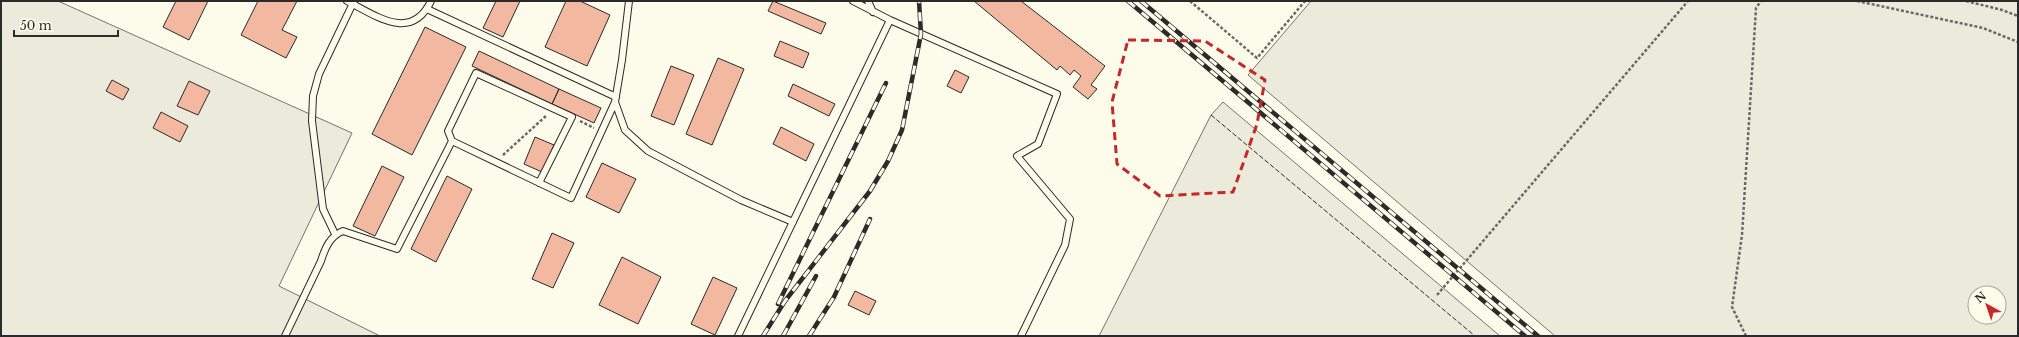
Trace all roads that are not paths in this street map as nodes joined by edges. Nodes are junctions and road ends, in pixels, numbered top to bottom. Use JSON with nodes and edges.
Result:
{"nodes":[{"id":1,"x":431,"y":1,"type":"edge"},
{"id":2,"x":629,"y":1,"type":"edge"},
{"id":3,"x":853,"y":1,"type":"edge"},
{"id":4,"x":868,"y":1,"type":"edge"},
{"id":5,"x":351,"y":2,"type":"edge"},
{"id":6,"x":427,"y":9,"type":"junction"},
{"id":7,"x":873,"y":12,"type":"junction"},
{"id":8,"x":890,"y":20,"type":"junction"},
{"id":9,"x":615,"y":99,"type":"junction"},
{"id":10,"x":452,"y":141,"type":"junction"},
{"id":11,"x":539,"y":183,"type":"junction"},
{"id":12,"x":793,"y":222,"type":"junction"},
{"id":13,"x":336,"y":234,"type":"junction"},
{"id":14,"x":285,"y":336,"type":"edge"},
{"id":15,"x":738,"y":336,"type":"edge"},
{"id":16,"x":1022,"y":336,"type":"edge"}],
"edges":[{"from":1,"to":6,"type":"lane"},
{"from":2,"to":9,"type":"lane"},
{"from":3,"to":7,"type":"lane"},
{"from":4,"to":7,"type":"lane"},
{"from":5,"to":6,"type":"lane"},
{"from":5,"to":13,"type":"lane"},
{"from":6,"to":9,"type":"lane"},
{"from":7,"to":8,"type":"lane"},
{"from":8,"to":12,"type":"lane"},
{"from":8,"to":16,"type":"lane"},
{"from":9,"to":11,"type":"lane"},
{"from":9,"to":12,"type":"lane"},
{"from":10,"to":11,"type":"lane"},
{"from":10,"to":11,"type":"lane"},
{"from":10,"to":13,"type":"lane"},
{"from":12,"to":15,"type":"lane"},
{"from":13,"to":14,"type":"lane"}]}
